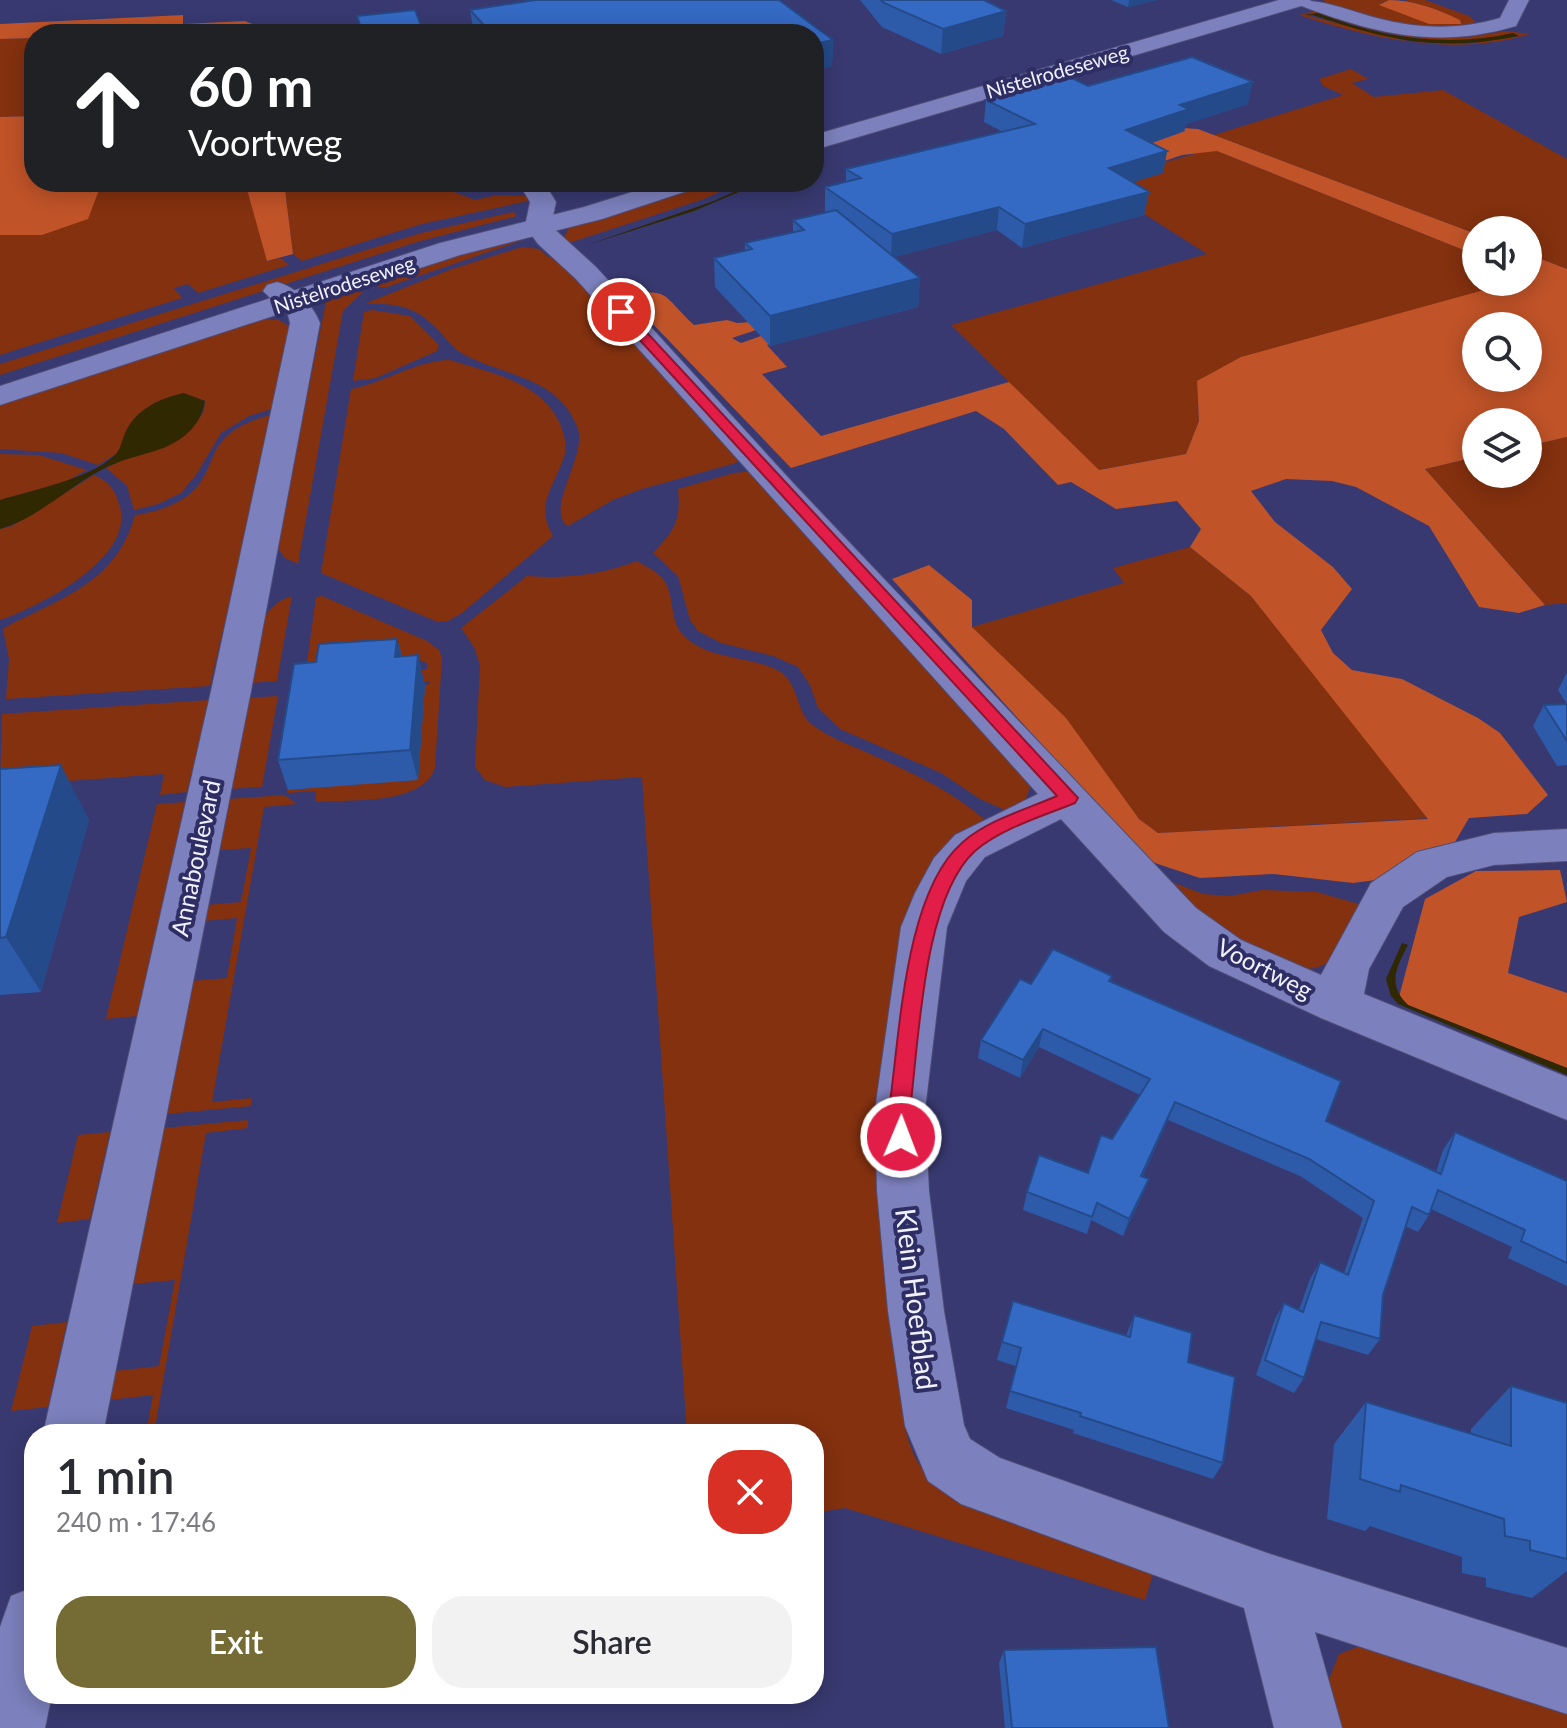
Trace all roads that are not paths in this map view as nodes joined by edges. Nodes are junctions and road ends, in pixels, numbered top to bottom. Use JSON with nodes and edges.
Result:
{"nodes":[{"id":1,"x":1268,"y":0,"type":"edge"},
{"id":2,"x":1302,"y":0,"type":"edge"},
{"id":3,"x":1519,"y":0,"type":"edge"},
{"id":4,"x":824,"y":129,"type":"edge"},
{"id":5,"x":824,"y":140,"type":"edge"},
{"id":6,"x":537,"y":192,"type":"edge"},
{"id":7,"x":623,"y":192,"type":"edge"},
{"id":8,"x":659,"y":192,"type":"edge"},
{"id":9,"x":538,"y":220,"type":"junction"},
{"id":10,"x":284,"y":296,"type":"junction"},
{"id":11,"x":0,"y":379,"type":"edge"},
{"id":12,"x":0,"y":396,"type":"edge"},
{"id":13,"x":1069,"y":798,"type":"junction"},
{"id":14,"x":1567,"y":845,"type":"edge"},
{"id":15,"x":1338,"y":1004,"type":"junction"},
{"id":16,"x":1567,"y":1099,"type":"edge"},
{"id":17,"x":75,"y":1424,"type":"edge"},
{"id":18,"x":1270,"y":1586,"type":"junction"},
{"id":19,"x":24,"y":1666,"type":"edge"},
{"id":20,"x":1567,"y":1681,"type":"edge"},
{"id":21,"x":11,"y":1728,"type":"edge"},
{"id":22,"x":1308,"y":1728,"type":"edge"}],
"edges":[{"from":1,"to":4,"type":"street","name":"Nistelrodeseweg"},
{"from":2,"to":3,"type":"street"},
{"from":2,"to":5,"type":"street","name":"Nistelrodeseweg"},
{"from":6,"to":9,"type":"street"},
{"from":7,"to":9,"type":"street","name":"Nistelrodeseweg"},
{"from":8,"to":9,"type":"street","name":"Nistelrodeseweg"},
{"from":9,"to":10,"type":"street","name":"Nistelrodeseweg"},
{"from":9,"to":13,"type":"street","name":"Voortweg"},
{"from":10,"to":11,"type":"street","name":"Nistelrodeseweg"},
{"from":10,"to":12,"type":"street","name":"Nistelrodeseweg"},
{"from":10,"to":17,"type":"street","name":"Annaboulevard"},
{"from":13,"to":15,"type":"street","name":"Voortweg"},
{"from":13,"to":18,"type":"street","name":"Klein Hoefblad"},
{"from":14,"to":15,"type":"street"},
{"from":15,"to":16,"type":"street","name":"Voortweg"},
{"from":18,"to":20,"type":"street","name":"Klein Hoefblad"},
{"from":18,"to":22,"type":"street"},
{"from":19,"to":21,"type":"street"}]}
